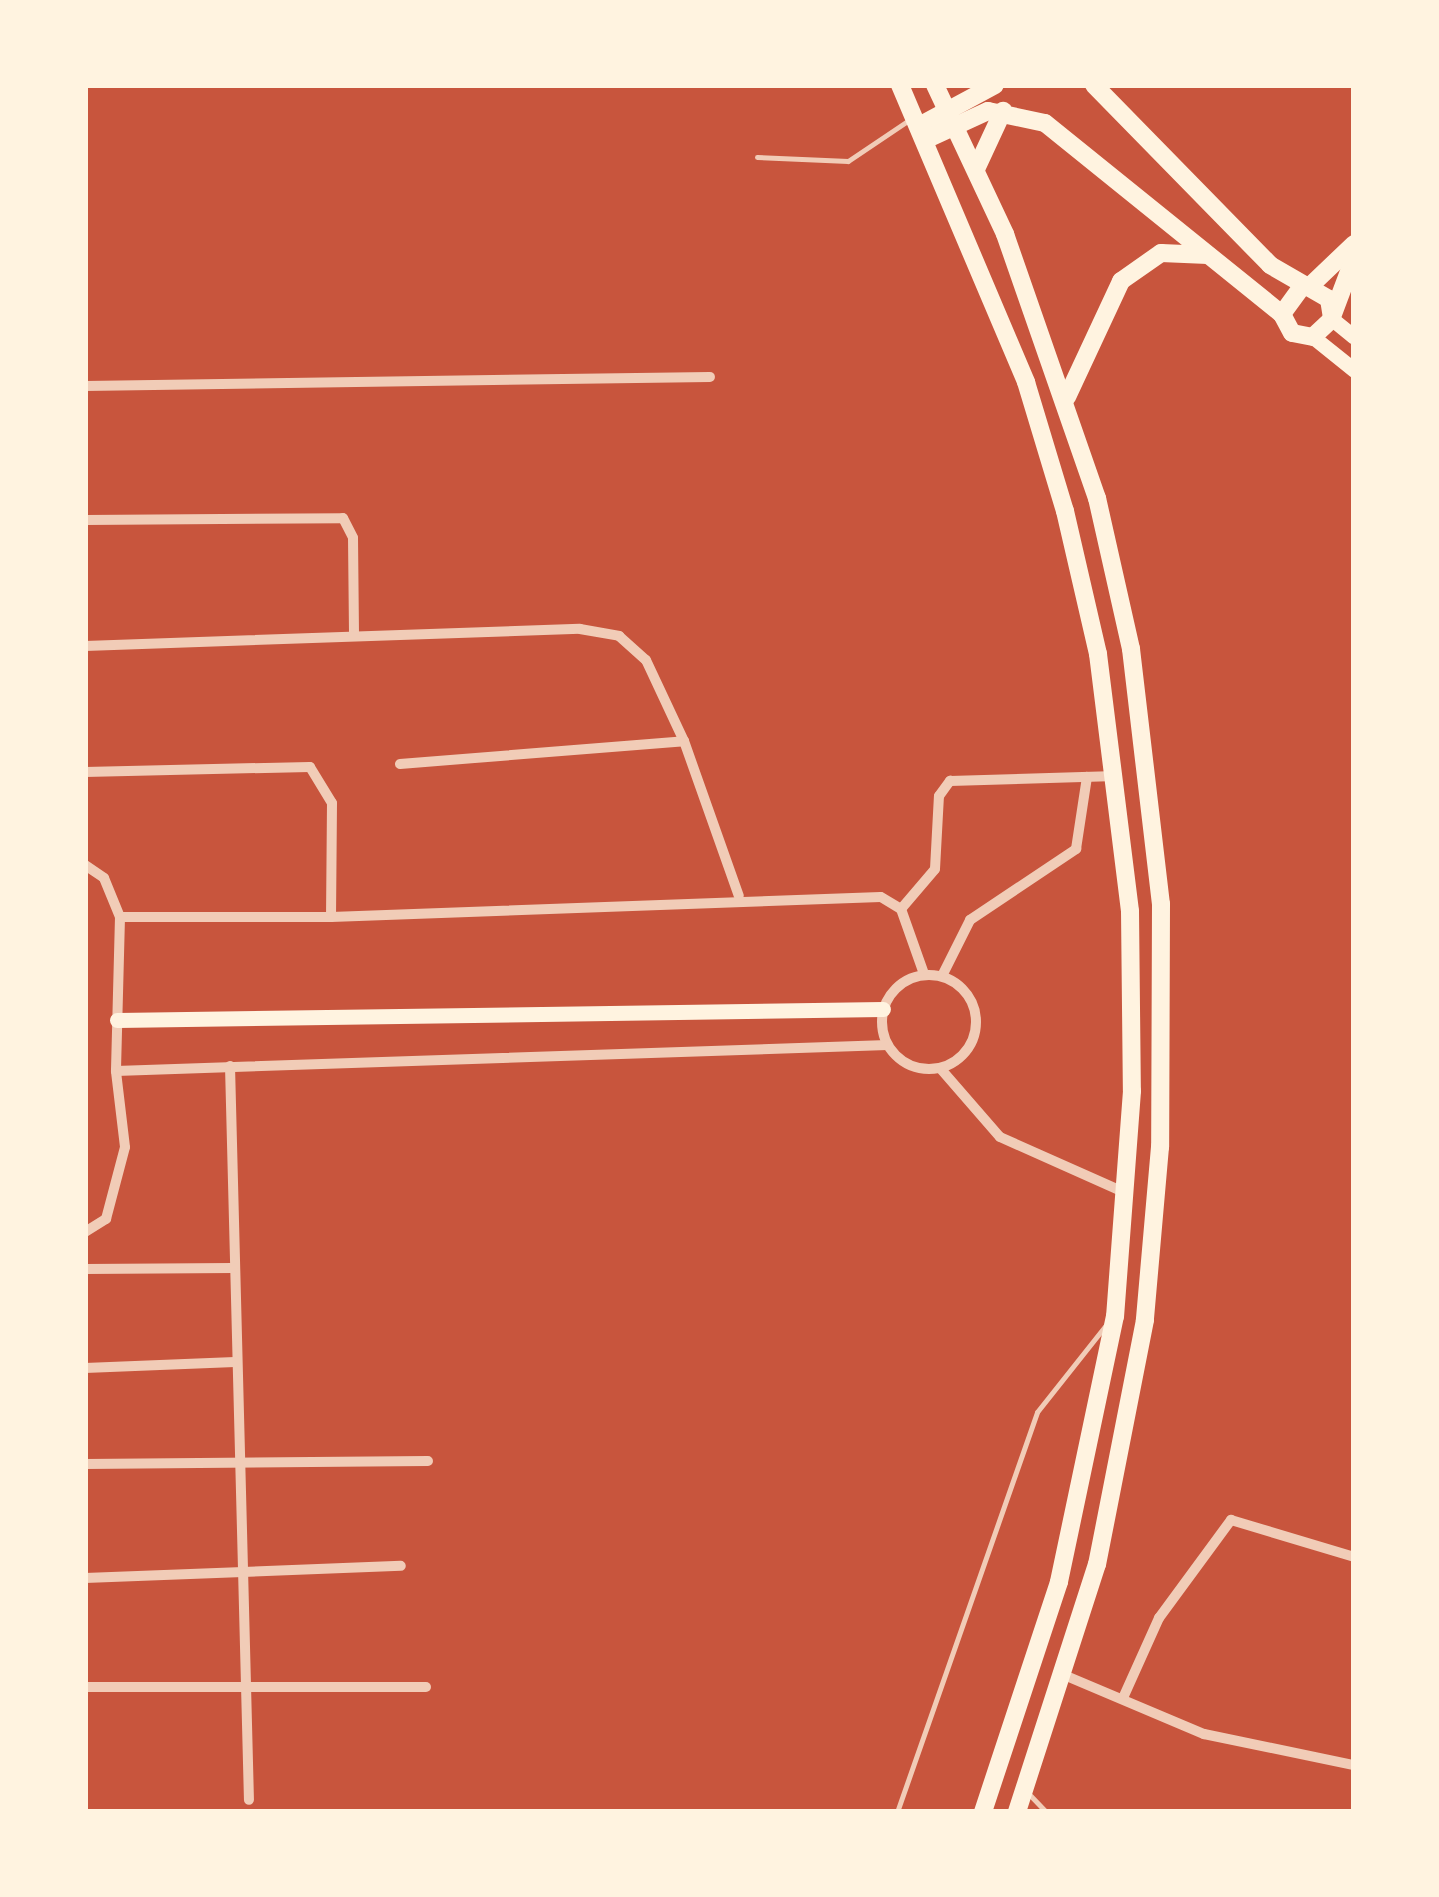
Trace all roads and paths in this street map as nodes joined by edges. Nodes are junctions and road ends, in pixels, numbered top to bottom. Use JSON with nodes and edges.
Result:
{"nodes":[{"id":1,"x":900,"y":85,"type":"edge"},
{"id":2,"x":935,"y":85,"type":"edge"},
{"id":3,"x":995,"y":85,"type":"edge"},
{"id":4,"x":1094,"y":85,"type":"edge"},
{"id":5,"x":1003,"y":111,"type":"junction"},
{"id":6,"x":952,"y":117,"type":"junction"},
{"id":7,"x":921,"y":127,"type":"junction"},
{"id":8,"x":757,"y":157,"type":"dead end"},
{"id":9,"x":977,"y":168,"type":"junction"},
{"id":10,"x":1354,"y":244,"type":"edge"},
{"id":11,"x":1209,"y":255,"type":"junction"},
{"id":12,"x":1354,"y":258,"type":"edge"},
{"id":13,"x":1305,"y":288,"type":"junction"},
{"id":14,"x":1282,"y":314,"type":"junction"},
{"id":15,"x":1332,"y":316,"type":"junction"},
{"id":16,"x":1313,"y":337,"type":"junction"},
{"id":17,"x":1354,"y":337,"type":"edge"},
{"id":18,"x":1354,"y":370,"type":"edge"},
{"id":19,"x":710,"y":377,"type":"dead end"},
{"id":20,"x":85,"y":386,"type":"edge"},
{"id":21,"x":1067,"y":397,"type":"junction"},
{"id":22,"x":85,"y":520,"type":"edge"},
{"id":23,"x":354,"y":634,"type":"junction"},
{"id":24,"x":85,"y":646,"type":"edge"},
{"id":25,"x":684,"y":740,"type":"junction"},
{"id":26,"x":400,"y":764,"type":"dead end"},
{"id":27,"x":85,"y":772,"type":"edge"},
{"id":28,"x":1087,"y":776,"type":"junction"},
{"id":29,"x":1116,"y":776,"type":"junction"},
{"id":30,"x":85,"y":865,"type":"edge"},
{"id":31,"x":739,"y":896,"type":"junction"},
{"id":32,"x":901,"y":909,"type":"junction"},
{"id":33,"x":120,"y":917,"type":"junction"},
{"id":34,"x":330,"y":918,"type":"junction"},
{"id":35,"x":924,"y":974,"type":"junction"},
{"id":36,"x":942,"y":976,"type":"junction"},
{"id":37,"x":883,"y":1008,"type":"junction"},
{"id":38,"x":118,"y":1020,"type":"junction"},
{"id":39,"x":888,"y":1045,"type":"junction"},
{"id":40,"x":230,"y":1066,"type":"junction"},
{"id":41,"x":940,"y":1068,"type":"junction"},
{"id":42,"x":116,"y":1071,"type":"junction"},
{"id":43,"x":1127,"y":1194,"type":"junction"},
{"id":44,"x":85,"y":1232,"type":"edge"},
{"id":45,"x":85,"y":1268,"type":"edge"},
{"id":46,"x":233,"y":1268,"type":"junction"},
{"id":47,"x":1115,"y":1316,"type":"junction"},
{"id":48,"x":235,"y":1362,"type":"junction"},
{"id":49,"x":85,"y":1368,"type":"edge"},
{"id":50,"x":428,"y":1461,"type":"dead end"},
{"id":51,"x":238,"y":1462,"type":"junction"},
{"id":52,"x":85,"y":1464,"type":"edge"},
{"id":53,"x":1354,"y":1557,"type":"edge"},
{"id":54,"x":401,"y":1566,"type":"dead end"},
{"id":55,"x":242,"y":1572,"type":"junction"},
{"id":56,"x":85,"y":1578,"type":"edge"},
{"id":57,"x":1064,"y":1675,"type":"junction"},
{"id":58,"x":245,"y":1687,"type":"junction"},
{"id":59,"x":426,"y":1687,"type":"dead end"},
{"id":60,"x":85,"y":1688,"type":"edge"},
{"id":61,"x":1123,"y":1698,"type":"junction"},
{"id":62,"x":1354,"y":1765,"type":"edge"},
{"id":63,"x":1025,"y":1790,"type":"junction"},
{"id":64,"x":249,"y":1800,"type":"dead end"},
{"id":65,"x":897,"y":1812,"type":"edge"},
{"id":66,"x":984,"y":1812,"type":"edge"},
{"id":67,"x":1017,"y":1812,"type":"edge"},
{"id":68,"x":1046,"y":1812,"type":"edge"}],
"edges":[{"from":1,"to":7,"type":"highway"},
{"from":2,"to":6,"type":"highway"},
{"from":3,"to":6,"type":"highway"},
{"from":4,"to":13,"type":"highway"},
{"from":5,"to":6,"type":"highway"},
{"from":5,"to":9,"type":"highway"},
{"from":5,"to":11,"type":"highway"},
{"from":6,"to":7,"type":"highway"},
{"from":6,"to":9,"type":"highway"},
{"from":7,"to":8,"type":"lane"},
{"from":7,"to":29,"type":"highway"},
{"from":9,"to":21,"type":"highway"},
{"from":10,"to":13,"type":"highway"},
{"from":11,"to":14,"type":"highway"},
{"from":11,"to":21,"type":"highway"},
{"from":12,"to":15,"type":"highway"},
{"from":13,"to":14,"type":"highway"},
{"from":13,"to":15,"type":"highway"},
{"from":14,"to":16,"type":"highway"},
{"from":15,"to":16,"type":"highway"},
{"from":15,"to":17,"type":"main road"},
{"from":16,"to":18,"type":"main road"},
{"from":19,"to":20,"type":"street"},
{"from":21,"to":57,"type":"highway"},
{"from":22,"to":23,"type":"street"},
{"from":23,"to":24,"type":"street"},
{"from":23,"to":25,"type":"street"},
{"from":25,"to":26,"type":"street"},
{"from":25,"to":31,"type":"street"},
{"from":27,"to":34,"type":"street"},
{"from":28,"to":29,"type":"street"},
{"from":28,"to":32,"type":"street"},
{"from":28,"to":36,"type":"street"},
{"from":29,"to":43,"type":"highway"},
{"from":30,"to":33,"type":"street"},
{"from":31,"to":32,"type":"street"},
{"from":31,"to":34,"type":"street"},
{"from":32,"to":35,"type":"street"},
{"from":33,"to":34,"type":"street"},
{"from":33,"to":38,"type":"street"},
{"from":35,"to":36,"type":"street"},
{"from":35,"to":37,"type":"street"},
{"from":36,"to":41,"type":"street"},
{"from":37,"to":38,"type":"main road"},
{"from":37,"to":39,"type":"street"},
{"from":38,"to":42,"type":"street"},
{"from":39,"to":40,"type":"street"},
{"from":39,"to":41,"type":"street"},
{"from":40,"to":42,"type":"street"},
{"from":40,"to":46,"type":"street"},
{"from":41,"to":43,"type":"street"},
{"from":42,"to":44,"type":"street"},
{"from":43,"to":47,"type":"highway"},
{"from":45,"to":46,"type":"street"},
{"from":46,"to":48,"type":"street"},
{"from":47,"to":65,"type":"lane"},
{"from":47,"to":66,"type":"highway"},
{"from":48,"to":49,"type":"street"},
{"from":48,"to":51,"type":"street"},
{"from":50,"to":51,"type":"street"},
{"from":51,"to":52,"type":"street"},
{"from":51,"to":55,"type":"street"},
{"from":53,"to":61,"type":"street"},
{"from":54,"to":55,"type":"street"},
{"from":55,"to":56,"type":"street"},
{"from":55,"to":58,"type":"street"},
{"from":57,"to":61,"type":"street"},
{"from":57,"to":63,"type":"highway"},
{"from":58,"to":59,"type":"street"},
{"from":58,"to":60,"type":"street"},
{"from":58,"to":64,"type":"street"},
{"from":61,"to":62,"type":"street"},
{"from":63,"to":67,"type":"highway"},
{"from":63,"to":68,"type":"lane"}]}
